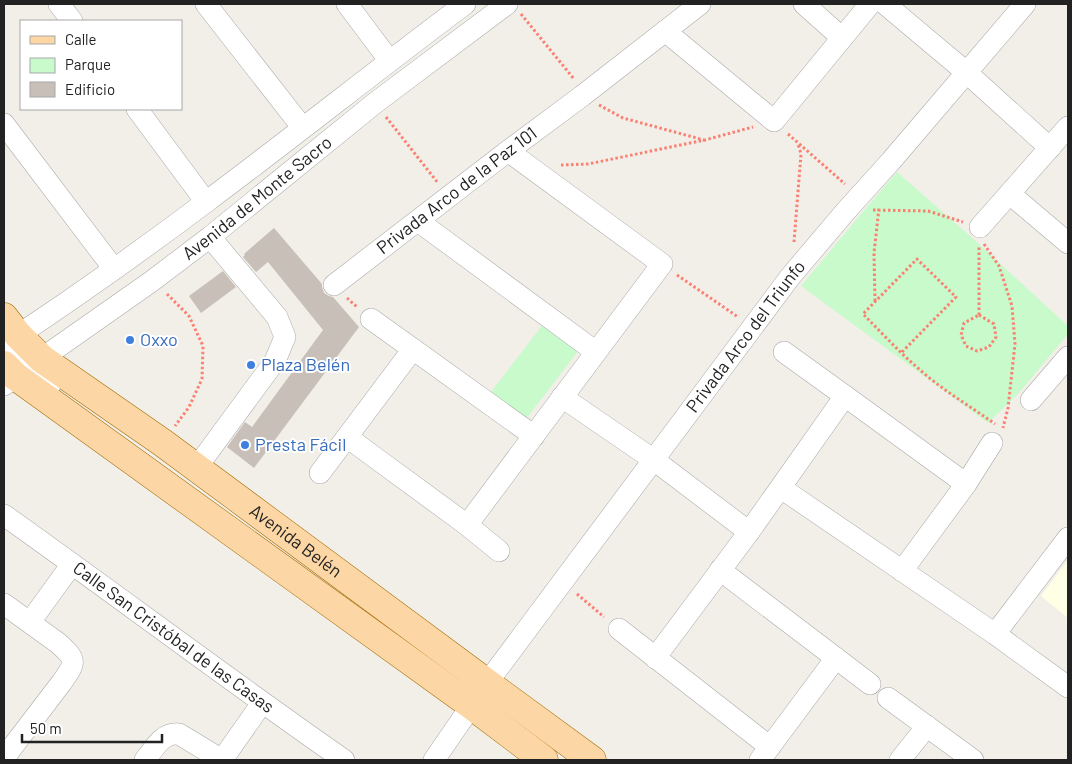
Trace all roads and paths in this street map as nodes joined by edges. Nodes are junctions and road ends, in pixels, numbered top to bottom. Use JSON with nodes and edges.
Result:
{"nodes":[{"id":1,"x":59,"y":4,"type":"edge"},
{"id":2,"x":206,"y":4,"type":"edge"},
{"id":3,"x":347,"y":4,"type":"edge"},
{"id":4,"x":465,"y":4,"type":"edge"},
{"id":5,"x":700,"y":4,"type":"edge"},
{"id":6,"x":804,"y":4,"type":"edge"},
{"id":7,"x":870,"y":4,"type":"edge"},
{"id":8,"x":885,"y":4,"type":"edge"},
{"id":9,"x":1025,"y":4,"type":"edge"},
{"id":10,"x":513,"y":8,"type":"edge"},
{"id":11,"x":71,"y":20,"type":"edge"},
{"id":12,"x":665,"y":31,"type":"junction"},
{"id":13,"x":842,"y":38,"type":"junction"},
{"id":14,"x":390,"y":60,"type":"junction"},
{"id":15,"x":966,"y":72,"type":"junction"},
{"id":16,"x":584,"y":95,"type":"junction"},
{"id":17,"x":375,"y":103,"type":"junction"},
{"id":18,"x":138,"y":110,"type":"edge"},
{"id":19,"x":774,"y":121,"type":"junction"},
{"id":20,"x":4,"y":124,"type":"edge"},
{"id":21,"x":302,"y":127,"type":"junction"},
{"id":22,"x":1068,"y":127,"type":"edge"},
{"id":23,"x":705,"y":140,"type":"junction"},
{"id":24,"x":797,"y":142,"type":"junction"},
{"id":25,"x":1050,"y":148,"type":"junction"},
{"id":26,"x":508,"y":151,"type":"junction"},
{"id":27,"x":531,"y":168,"type":"junction"},
{"id":28,"x":1010,"y":194,"type":"junction"},
{"id":29,"x":449,"y":197,"type":"junction"},
{"id":30,"x":881,"y":200,"type":"dead end"},
{"id":31,"x":206,"y":202,"type":"junction"},
{"id":32,"x":852,"y":204,"type":"junction"},
{"id":33,"x":879,"y":209,"type":"junction"},
{"id":34,"x":418,"y":220,"type":"junction"},
{"id":35,"x":980,"y":227,"type":"joint"},
{"id":36,"x":210,"y":237,"type":"junction"},
{"id":37,"x":1068,"y":243,"type":"edge"},
{"id":38,"x":662,"y":264,"type":"junction"},
{"id":39,"x":114,"y":269,"type":"junction"},
{"id":40,"x":790,"y":277,"type":"junction"},
{"id":41,"x":152,"y":281,"type":"junction"},
{"id":42,"x":334,"y":286,"type":"joint"},
{"id":43,"x":875,"y":302,"type":"junction"},
{"id":44,"x":979,"y":315,"type":"junction"},
{"id":45,"x":371,"y":319,"type":"joint"},
{"id":46,"x":752,"y":328,"type":"junction"},
{"id":47,"x":413,"y":349,"type":"junction"},
{"id":48,"x":596,"y":352,"type":"junction"},
{"id":49,"x":784,"y":352,"type":"dead end"},
{"id":50,"x":902,"y":352,"type":"junction"},
{"id":51,"x":14,"y":353,"type":"edge"},
{"id":52,"x":1068,"y":357,"type":"edge"},
{"id":53,"x":845,"y":396,"type":"junction"},
{"id":54,"x":562,"y":397,"type":"junction"},
{"id":55,"x":1031,"y":400,"type":"dead end"},
{"id":56,"x":347,"y":436,"type":"junction"},
{"id":57,"x":534,"y":436,"type":"junction"},
{"id":58,"x":163,"y":443,"type":"junction"},
{"id":59,"x":992,"y":443,"type":"dead end"},
{"id":60,"x":654,"y":460,"type":"junction"},
{"id":61,"x":197,"y":467,"type":"junction"},
{"id":62,"x":320,"y":473,"type":"dead end"},
{"id":63,"x":966,"y":484,"type":"junction"},
{"id":64,"x":781,"y":488,"type":"junction"},
{"id":65,"x":4,"y":515,"type":"edge"},
{"id":66,"x":467,"y":525,"type":"junction"},
{"id":67,"x":749,"y":532,"type":"junction"},
{"id":68,"x":1068,"y":538,"type":"edge"},
{"id":69,"x":499,"y":551,"type":"dead end"},
{"id":70,"x":72,"y":564,"type":"junction"},
{"id":71,"x":720,"y":570,"type":"junction"},
{"id":72,"x":902,"y":571,"type":"junction"},
{"id":73,"x":563,"y":582,"type":"junction"},
{"id":74,"x":4,"y":604,"type":"edge"},
{"id":75,"x":30,"y":622,"type":"junction"},
{"id":76,"x":619,"y":630,"type":"joint"},
{"id":77,"x":994,"y":634,"type":"junction"},
{"id":78,"x":654,"y":658,"type":"junction"},
{"id":79,"x":836,"y":658,"type":"junction"},
{"id":80,"x":870,"y":684,"type":"dead end"},
{"id":81,"x":1068,"y":687,"type":"edge"},
{"id":82,"x":479,"y":695,"type":"junction"},
{"id":83,"x":888,"y":698,"type":"dead end"},
{"id":84,"x":262,"y":703,"type":"junction"},
{"id":85,"x":926,"y":726,"type":"junction"},
{"id":86,"x":765,"y":754,"type":"edge"},
{"id":87,"x":4,"y":758,"type":"edge"},
{"id":88,"x":145,"y":760,"type":"edge"},
{"id":89,"x":222,"y":760,"type":"edge"},
{"id":90,"x":344,"y":760,"type":"edge"},
{"id":91,"x":434,"y":760,"type":"edge"},
{"id":92,"x":544,"y":760,"type":"edge"},
{"id":93,"x":559,"y":760,"type":"edge"},
{"id":94,"x":574,"y":760,"type":"edge"},
{"id":95,"x":592,"y":760,"type":"edge"},
{"id":96,"x":900,"y":760,"type":"edge"},
{"id":97,"x":973,"y":760,"type":"edge"}],
"edges":[{"from":1,"to":11,"type":"street"},
{"from":2,"to":21,"type":"street"},
{"from":3,"to":14,"type":"street"},
{"from":4,"to":14,"type":"street","name":"Avenida de Monte Sacro"},
{"from":5,"to":12,"type":"street","name":"Privada Arco de la Paz 101"},
{"from":6,"to":13,"type":"street"},
{"from":7,"to":13,"type":"street"},
{"from":8,"to":15,"type":"street"},
{"from":9,"to":15,"type":"street","name":"Privada Arco del Triunfo"},
{"from":10,"to":16,"type":"path"},
{"from":10,"to":17,"type":"street","name":"Avenida de Monte Sacro"},
{"from":12,"to":16,"type":"street","name":"Privada Arco de la Paz 101"},
{"from":12,"to":19,"type":"street"},
{"from":13,"to":19,"type":"street"},
{"from":14,"to":21,"type":"street","name":"Avenida de Monte Sacro"},
{"from":15,"to":25,"type":"street"},
{"from":15,"to":32,"type":"street","name":"Privada Arco del Triunfo"},
{"from":16,"to":23,"type":"path"},
{"from":16,"to":26,"type":"street","name":"Privada Arco de la Paz 101"},
{"from":17,"to":29,"type":"path"},
{"from":17,"to":36,"type":"street","name":"Avenida de Monte Sacro"},
{"from":18,"to":31,"type":"street"},
{"from":19,"to":23,"type":"path"},
{"from":19,"to":24,"type":"path"},
{"from":20,"to":39,"type":"street"},
{"from":21,"to":31,"type":"street","name":"Avenida de Monte Sacro"},
{"from":22,"to":25,"type":"street"},
{"from":23,"to":27,"type":"path"},
{"from":24,"to":32,"type":"path"},
{"from":24,"to":40,"type":"path"},
{"from":25,"to":28,"type":"street"},
{"from":26,"to":27,"type":"street"},
{"from":26,"to":29,"type":"street","name":"Privada Arco de la Paz 101"},
{"from":27,"to":38,"type":"street"},
{"from":28,"to":35,"type":"street"},
{"from":28,"to":37,"type":"street"},
{"from":29,"to":34,"type":"street","name":"Privada Arco de la Paz 101"},
{"from":30,"to":33,"type":"path"},
{"from":31,"to":39,"type":"street","name":"Avenida de Monte Sacro"},
{"from":32,"to":33,"type":"path"},
{"from":32,"to":40,"type":"street","name":"Privada Arco del Triunfo"},
{"from":33,"to":35,"type":"path"},
{"from":33,"to":43,"type":"path"},
{"from":34,"to":42,"type":"street","name":"Privada Arco de la Paz 101"},
{"from":34,"to":48,"type":"street"},
{"from":36,"to":41,"type":"street","name":"Avenida de Monte Sacro"},
{"from":36,"to":61,"type":"street"},
{"from":38,"to":46,"type":"path"},
{"from":38,"to":48,"type":"street"},
{"from":39,"to":51,"type":"street","name":"Avenida de Monte Sacro"},
{"from":40,"to":46,"type":"street","name":"Privada Arco del Triunfo"},
{"from":41,"to":51,"type":"street","name":"Avenida de Monte Sacro"},
{"from":41,"to":58,"type":"path"},
{"from":42,"to":45,"type":"path"},
{"from":43,"to":50,"type":"path"},
{"from":43,"to":50,"type":"path"},
{"from":44,"to":44,"type":"path"},
{"from":44,"to":50,"type":"path"},
{"from":45,"to":47,"type":"street"},
{"from":46,"to":60,"type":"street","name":"Privada Arco del Triunfo"},
{"from":47,"to":56,"type":"street"},
{"from":47,"to":57,"type":"street"},
{"from":48,"to":54,"type":"street"},
{"from":49,"to":53,"type":"street"},
{"from":51,"to":58,"type":"main road","name":"Avenida Belén"},
{"from":51,"to":82,"type":"main road","name":"Avenida Belén"},
{"from":52,"to":55,"type":"street"},
{"from":53,"to":63,"type":"street"},
{"from":53,"to":64,"type":"street"},
{"from":54,"to":57,"type":"street"},
{"from":54,"to":60,"type":"street"},
{"from":56,"to":62,"type":"street"},
{"from":56,"to":66,"type":"street"},
{"from":57,"to":66,"type":"street"},
{"from":58,"to":61,"type":"main road","name":"Avenida Belén"},
{"from":59,"to":63,"type":"street"},
{"from":60,"to":67,"type":"street"},
{"from":60,"to":73,"type":"street","name":"Privada Arco del Triunfo"},
{"from":61,"to":82,"type":"main road","name":"Avenida Belén"},
{"from":63,"to":72,"type":"street"},
{"from":64,"to":67,"type":"street"},
{"from":64,"to":72,"type":"street"},
{"from":65,"to":70,"type":"street","name":"Calle San Cristóbal de las Casas"},
{"from":66,"to":69,"type":"street"},
{"from":67,"to":71,"type":"street"},
{"from":68,"to":77,"type":"street"},
{"from":70,"to":75,"type":"street"},
{"from":70,"to":84,"type":"street","name":"Calle San Cristóbal de las Casas"},
{"from":71,"to":78,"type":"street"},
{"from":71,"to":79,"type":"street"},
{"from":72,"to":77,"type":"street"},
{"from":73,"to":76,"type":"path"},
{"from":73,"to":82,"type":"street","name":"Privada Arco del Triunfo"},
{"from":74,"to":75,"type":"street"},
{"from":75,"to":87,"type":"street"},
{"from":76,"to":78,"type":"street"},
{"from":77,"to":81,"type":"street"},
{"from":78,"to":86,"type":"street"},
{"from":79,"to":80,"type":"street"},
{"from":79,"to":86,"type":"street"},
{"from":82,"to":91,"type":"street","name":"Privada Arco del Triunfo"},
{"from":82,"to":92,"type":"main road","name":"Avenida Belén"},
{"from":82,"to":93,"type":"street"},
{"from":82,"to":94,"type":"street"},
{"from":82,"to":95,"type":"main road","name":"Avenida Belén"},
{"from":83,"to":85,"type":"street"},
{"from":84,"to":89,"type":"street"},
{"from":84,"to":90,"type":"street","name":"Calle San Cristóbal de las Casas"},
{"from":85,"to":96,"type":"street"},
{"from":85,"to":97,"type":"street"},
{"from":88,"to":89,"type":"street"}]}
